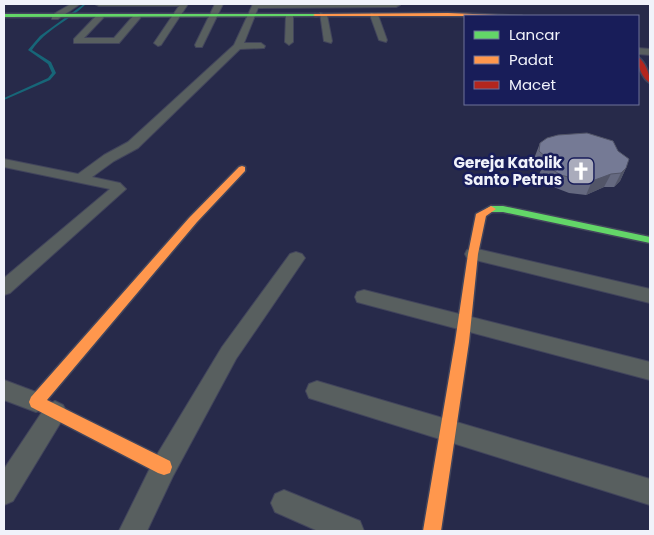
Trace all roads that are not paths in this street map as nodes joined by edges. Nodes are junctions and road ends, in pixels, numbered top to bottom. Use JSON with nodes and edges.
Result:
{"nodes":[{"id":1,"x":76,"y":4,"type":"edge"},
{"id":2,"x":98,"y":4,"type":"edge"},
{"id":3,"x":184,"y":4,"type":"edge"},
{"id":4,"x":219,"y":4,"type":"edge"},
{"id":5,"x":254,"y":8,"type":"edge"},
{"id":6,"x":397,"y":8,"type":"edge"},
{"id":7,"x":323,"y":15,"type":"junction"},
{"id":8,"x":374,"y":15,"type":"junction"},
{"id":9,"x":501,"y":15,"type":"edge"},
{"id":10,"x":4,"y":16,"type":"edge"},
{"id":11,"x":174,"y":16,"type":"junction"},
{"id":12,"x":213,"y":16,"type":"junction"},
{"id":13,"x":289,"y":16,"type":"junction"},
{"id":14,"x":57,"y":17,"type":"junction"},
{"id":15,"x":100,"y":17,"type":"junction"},
{"id":16,"x":134,"y":20,"type":"junction"},
{"id":17,"x":383,"y":40,"type":"dead end"},
{"id":18,"x":328,"y":41,"type":"dead end"},
{"id":19,"x":289,"y":42,"type":"dead end"},
{"id":20,"x":158,"y":43,"type":"dead end"},
{"id":21,"x":199,"y":45,"type":"dead end"},
{"id":22,"x":238,"y":46,"type":"junction"},
{"id":23,"x":261,"y":46,"type":"dead end"},
{"id":24,"x":639,"y":61,"type":"edge"},
{"id":25,"x":645,"y":76,"type":"edge"},
{"id":26,"x":4,"y":163,"type":"edge"},
{"id":27,"x":242,"y":169,"type":"dead end"},
{"id":28,"x":82,"y":178,"type":"junction"},
{"id":29,"x":650,"y":240,"type":"edge"},
{"id":30,"x":473,"y":254,"type":"junction"},
{"id":31,"x":296,"y":258,"type":"dead end"},
{"id":32,"x":4,"y":288,"type":"edge"},
{"id":33,"x":650,"y":296,"type":"edge"},
{"id":34,"x":364,"y":297,"type":"dead end"},
{"id":35,"x":464,"y":323,"type":"junction"},
{"id":36,"x":650,"y":371,"type":"edge"},
{"id":37,"x":4,"y":390,"type":"edge"},
{"id":38,"x":317,"y":391,"type":"dead end"},
{"id":39,"x":46,"y":407,"type":"junction"},
{"id":40,"x":447,"y":429,"type":"junction"},
{"id":41,"x":164,"y":467,"type":"junction"},
{"id":42,"x":4,"y":492,"type":"edge"},
{"id":43,"x":650,"y":492,"type":"edge"},
{"id":44,"x":284,"y":503,"type":"dead end"},
{"id":45,"x":133,"y":531,"type":"edge"},
{"id":46,"x":350,"y":531,"type":"edge"},
{"id":47,"x":432,"y":531,"type":"edge"}],
"edges":[{"from":1,"to":14,"type":"street"},
{"from":2,"to":3,"type":"street"},
{"from":3,"to":11,"type":"street"},
{"from":4,"to":12,"type":"street"},
{"from":5,"to":6,"type":"street"},
{"from":5,"to":12,"type":"street"},
{"from":5,"to":13,"type":"street"},
{"from":5,"to":22,"type":"street"},
{"from":6,"to":8,"type":"street"},
{"from":6,"to":9,"type":"street"},
{"from":7,"to":8,"type":"street"},
{"from":7,"to":13,"type":"street"},
{"from":7,"to":18,"type":"street"},
{"from":8,"to":17,"type":"street"},
{"from":10,"to":14,"type":"street"},
{"from":11,"to":12,"type":"street"},
{"from":11,"to":16,"type":"street"},
{"from":11,"to":20,"type":"street"},
{"from":12,"to":21,"type":"street"},
{"from":13,"to":19,"type":"street"},
{"from":14,"to":15,"type":"street"},
{"from":15,"to":16,"type":"street"},
{"from":15,"to":16,"type":"street"},
{"from":22,"to":23,"type":"street"},
{"from":22,"to":28,"type":"street"},
{"from":24,"to":25,"type":"street"},
{"from":26,"to":28,"type":"street"},
{"from":27,"to":39,"type":"street"},
{"from":28,"to":32,"type":"street"},
{"from":29,"to":30,"type":"street"},
{"from":30,"to":33,"type":"street"},
{"from":30,"to":35,"type":"street"},
{"from":31,"to":41,"type":"street"},
{"from":34,"to":35,"type":"street"},
{"from":35,"to":36,"type":"street"},
{"from":35,"to":40,"type":"street"},
{"from":37,"to":39,"type":"street"},
{"from":38,"to":40,"type":"street"},
{"from":39,"to":41,"type":"street"},
{"from":39,"to":42,"type":"street"},
{"from":40,"to":43,"type":"street"},
{"from":40,"to":47,"type":"street"},
{"from":41,"to":45,"type":"street"},
{"from":44,"to":46,"type":"street"}]}
